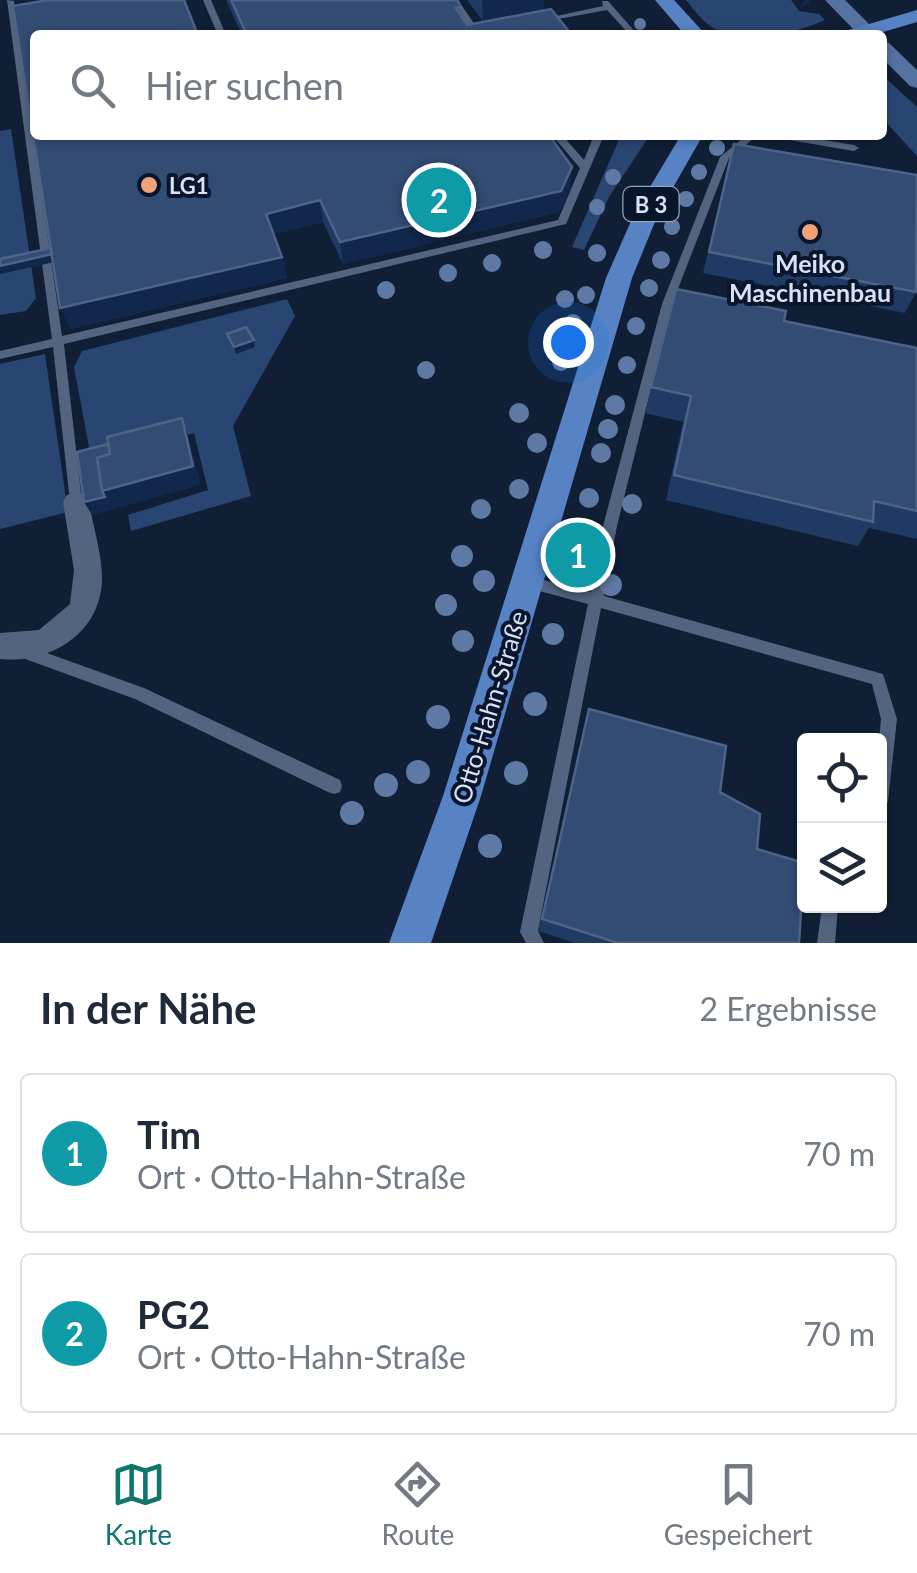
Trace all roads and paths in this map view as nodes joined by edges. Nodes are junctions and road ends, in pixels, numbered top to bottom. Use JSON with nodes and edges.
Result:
{"nodes":[{"id":1,"x":13,"y":0,"type":"edge"},
{"id":2,"x":206,"y":0,"type":"edge"},
{"id":3,"x":454,"y":0,"type":"edge"},
{"id":4,"x":664,"y":0,"type":"edge"},
{"id":5,"x":835,"y":1,"type":"edge"},
{"id":6,"x":0,"y":2,"type":"edge"},
{"id":7,"x":606,"y":4,"type":"edge"},
{"id":8,"x":917,"y":16,"type":"edge"},
{"id":9,"x":533,"y":22,"type":"edge"},
{"id":10,"x":495,"y":28,"type":"edge"},
{"id":11,"x":220,"y":30,"type":"edge"},
{"id":12,"x":474,"y":30,"type":"edge"},
{"id":13,"x":489,"y":30,"type":"edge"},
{"id":14,"x":629,"y":30,"type":"edge"},
{"id":15,"x":691,"y":30,"type":"edge"},
{"id":16,"x":865,"y":30,"type":"edge"},
{"id":17,"x":869,"y":30,"type":"edge"},
{"id":18,"x":887,"y":52,"type":"edge"},
{"id":19,"x":917,"y":82,"type":"edge"},
{"id":20,"x":30,"y":138,"type":"edge"},
{"id":21,"x":30,"y":140,"type":"edge"},
{"id":22,"x":561,"y":140,"type":"edge"},
{"id":23,"x":597,"y":140,"type":"edge"},
{"id":24,"x":689,"y":140,"type":"edge"},
{"id":25,"x":747,"y":140,"type":"edge"},
{"id":26,"x":807,"y":140,"type":"edge"},
{"id":27,"x":854,"y":148,"type":"dead end"},
{"id":28,"x":585,"y":167,"type":"junction"},
{"id":29,"x":55,"y":341,"type":"junction"},
{"id":30,"x":0,"y":354,"type":"edge"},
{"id":31,"x":76,"y":502,"type":"joint"},
{"id":32,"x":527,"y":581,"type":"junction"},
{"id":33,"x":596,"y":600,"type":"junction"},
{"id":34,"x":10,"y":648,"type":"edge"},
{"id":35,"x":887,"y":733,"type":"edge"},
{"id":36,"x":334,"y":786,"type":"dead end"},
{"id":37,"x":829,"y":913,"type":"edge"},
{"id":38,"x":410,"y":943,"type":"edge"},
{"id":39,"x":536,"y":943,"type":"edge"},
{"id":40,"x":826,"y":943,"type":"edge"}],
"edges":[{"from":1,"to":6,"type":"lane"},
{"from":1,"to":20,"type":"lane"},
{"from":2,"to":11,"type":"lane"},
{"from":3,"to":12,"type":"lane"},
{"from":4,"to":15,"type":"main road"},
{"from":5,"to":16,"type":"main road"},
{"from":7,"to":9,"type":"lane"},
{"from":7,"to":14,"type":"lane"},
{"from":8,"to":17,"type":"main road"},
{"from":10,"to":13,"type":"lane"},
{"from":18,"to":19,"type":"main road"},
{"from":21,"to":29,"type":"lane"},
{"from":22,"to":28,"type":"lane"},
{"from":23,"to":28,"type":"lane"},
{"from":24,"to":32,"type":"main road","name":"Otto-Hahn-Straße","number":"B 3"},
{"from":25,"to":33,"type":"lane"},
{"from":26,"to":27,"type":"lane"},
{"from":28,"to":29,"type":"lane"},
{"from":29,"to":30,"type":"lane"},
{"from":29,"to":31,"type":"lane"},
{"from":31,"to":34,"type":"street"},
{"from":32,"to":33,"type":"lane"},
{"from":32,"to":38,"type":"main road","name":"Otto-Hahn-Straße","number":"B 3"},
{"from":33,"to":35,"type":"lane"},
{"from":33,"to":39,"type":"lane"},
{"from":34,"to":36,"type":"lane"},
{"from":37,"to":40,"type":"lane"}]}
